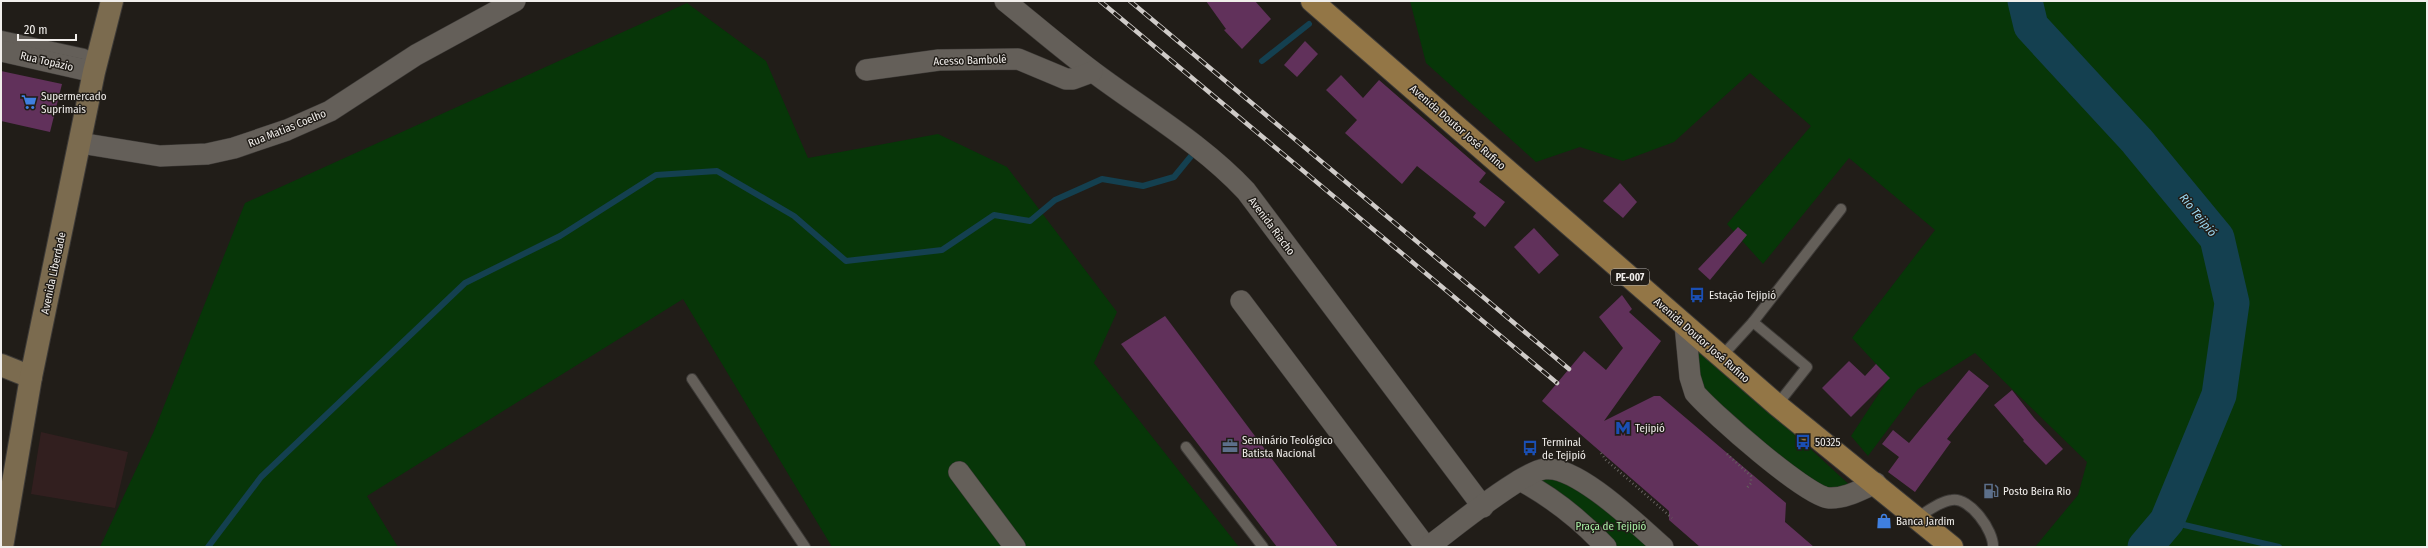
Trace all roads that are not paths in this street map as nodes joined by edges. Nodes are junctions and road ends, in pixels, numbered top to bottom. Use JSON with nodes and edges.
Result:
{"nodes":[{"id":1,"x":112,"y":1,"type":"edge"},
{"id":2,"x":514,"y":1,"type":"edge"},
{"id":3,"x":1005,"y":1,"type":"edge"},
{"id":4,"x":1312,"y":1,"type":"edge"},
{"id":5,"x":1,"y":36,"type":"edge"},
{"id":6,"x":1,"y":51,"type":"edge"},
{"id":7,"x":95,"y":66,"type":"junction"},
{"id":8,"x":866,"y":70,"type":"dead end"},
{"id":9,"x":1092,"y":72,"type":"junction"},
{"id":10,"x":80,"y":143,"type":"junction"},
{"id":11,"x":1841,"y":209,"type":"dead end"},
{"id":12,"x":1241,"y":301,"type":"dead end"},
{"id":13,"x":1753,"y":322,"type":"junction"},
{"id":14,"x":1685,"y":325,"type":"junction"},
{"id":15,"x":1722,"y":356,"type":"junction"},
{"id":16,"x":1,"y":365,"type":"edge"},
{"id":17,"x":30,"y":377,"type":"junction"},
{"id":18,"x":692,"y":379,"type":"dead end"},
{"id":19,"x":1777,"y":405,"type":"junction"},
{"id":20,"x":1186,"y":447,"type":"dead end"},
{"id":21,"x":959,"y":472,"type":"dead end"},
{"id":22,"x":1520,"y":480,"type":"junction"},
{"id":23,"x":1876,"y":483,"type":"junction"},
{"id":24,"x":1483,"y":507,"type":"junction"},
{"id":25,"x":1916,"y":518,"type":"junction"},
{"id":26,"x":2,"y":547,"type":"edge"},
{"id":27,"x":805,"y":547,"type":"edge"},
{"id":28,"x":1015,"y":547,"type":"edge"},
{"id":29,"x":1263,"y":547,"type":"edge"},
{"id":30,"x":1427,"y":547,"type":"edge"},
{"id":31,"x":1606,"y":547,"type":"edge"},
{"id":32,"x":1663,"y":547,"type":"edge"},
{"id":33,"x":1952,"y":547,"type":"edge"},
{"id":34,"x":1994,"y":547,"type":"edge"}],
"edges":[{"from":1,"to":7,"type":"main road","name":"Avenida Liberdade"},
{"from":2,"to":10,"type":"street","name":"Rua Matias Coelho"},
{"from":3,"to":9,"type":"street","name":"Avenida Riacho"},
{"from":4,"to":14,"type":"main road","name":"Avenida Doutor José Rufino","number":"PE-007"},
{"from":5,"to":7,"type":"lane"},
{"from":6,"to":7,"type":"street","name":"Rua Topázio"},
{"from":7,"to":10,"type":"main road","name":"Avenida Liberdade"},
{"from":8,"to":9,"type":"street","name":"Acesso Bambolê"},
{"from":9,"to":24,"type":"street","name":"Avenida Riacho"},
{"from":10,"to":17,"type":"main road","name":"Avenida Liberdade"},
{"from":11,"to":13,"type":"lane"},
{"from":12,"to":30,"type":"street"},
{"from":13,"to":15,"type":"lane"},
{"from":13,"to":19,"type":"lane"},
{"from":14,"to":15,"type":"main road","name":"Avenida Doutor José Rufino","number":"PE-007"},
{"from":14,"to":23,"type":"street"},
{"from":15,"to":19,"type":"main road","name":"Avenida Doutor José Rufino","number":"PE-007"},
{"from":16,"to":17,"type":"main road"},
{"from":17,"to":26,"type":"main road","name":"Avenida Liberdade"},
{"from":18,"to":27,"type":"lane"},
{"from":19,"to":23,"type":"main road","name":"Avenida Doutor José Rufino","number":"PE-007"},
{"from":20,"to":29,"type":"lane"},
{"from":21,"to":28,"type":"street"},
{"from":22,"to":24,"type":"street"},
{"from":22,"to":31,"type":"street"},
{"from":22,"to":32,"type":"street"},
{"from":23,"to":25,"type":"main road","name":"Avenida Doutor José Rufino","number":"PE-007"},
{"from":24,"to":30,"type":"street"},
{"from":25,"to":33,"type":"main road","name":"Avenida Doutor José Rufino","number":"PE-007"},
{"from":25,"to":34,"type":"lane"}]}
